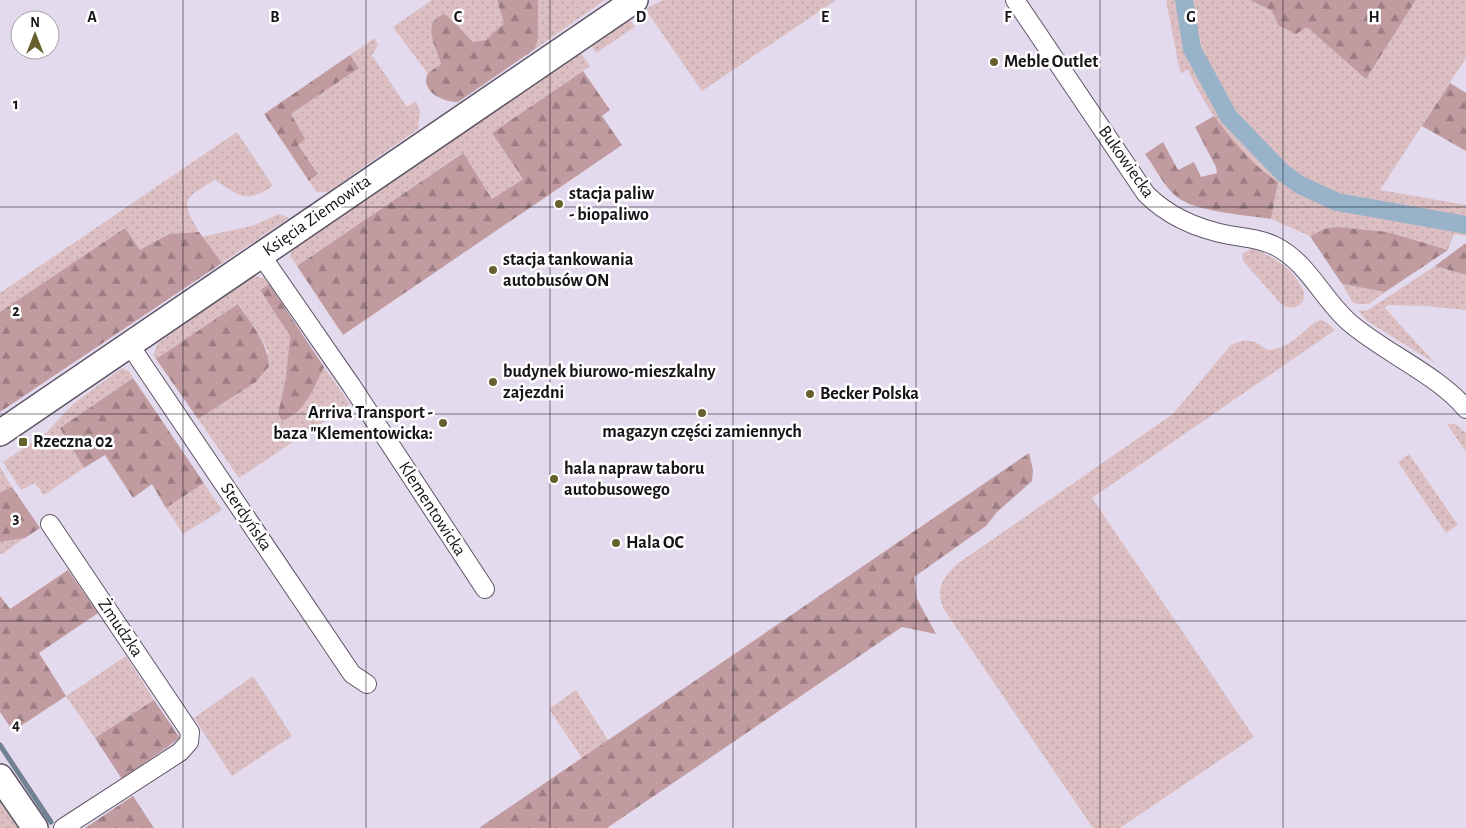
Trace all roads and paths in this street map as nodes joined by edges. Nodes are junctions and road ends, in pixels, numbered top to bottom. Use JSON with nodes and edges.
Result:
{"nodes":[{"id":1,"x":635,"y":0,"type":"edge"},
{"id":2,"x":1015,"y":0,"type":"edge"},
{"id":3,"x":261,"y":255,"type":"junction"},
{"id":4,"x":129,"y":344,"type":"junction"},
{"id":5,"x":1466,"y":409,"type":"edge"},
{"id":6,"x":0,"y":433,"type":"edge"},
{"id":7,"x":50,"y":524,"type":"dead end"},
{"id":8,"x":485,"y":589,"type":"dead end"},
{"id":9,"x":368,"y":684,"type":"dead end"},
{"id":10,"x":0,"y":777,"type":"edge"},
{"id":11,"x":35,"y":828,"type":"edge"},
{"id":12,"x":63,"y":828,"type":"edge"}],
"edges":[{"from":1,"to":3,"type":"street","name":"Księcia Ziemowita"},
{"from":2,"to":5,"type":"street","name":"Bukowiecka"},
{"from":3,"to":4,"type":"street","name":"Księcia Ziemowita"},
{"from":3,"to":8,"type":"street","name":"Klementowicka"},
{"from":4,"to":6,"type":"street","name":"Księcia Ziemowita"},
{"from":4,"to":9,"type":"street","name":"Sterdyńska"},
{"from":7,"to":12,"type":"street","name":"Żmudzka"},
{"from":10,"to":11,"type":"street"}]}
